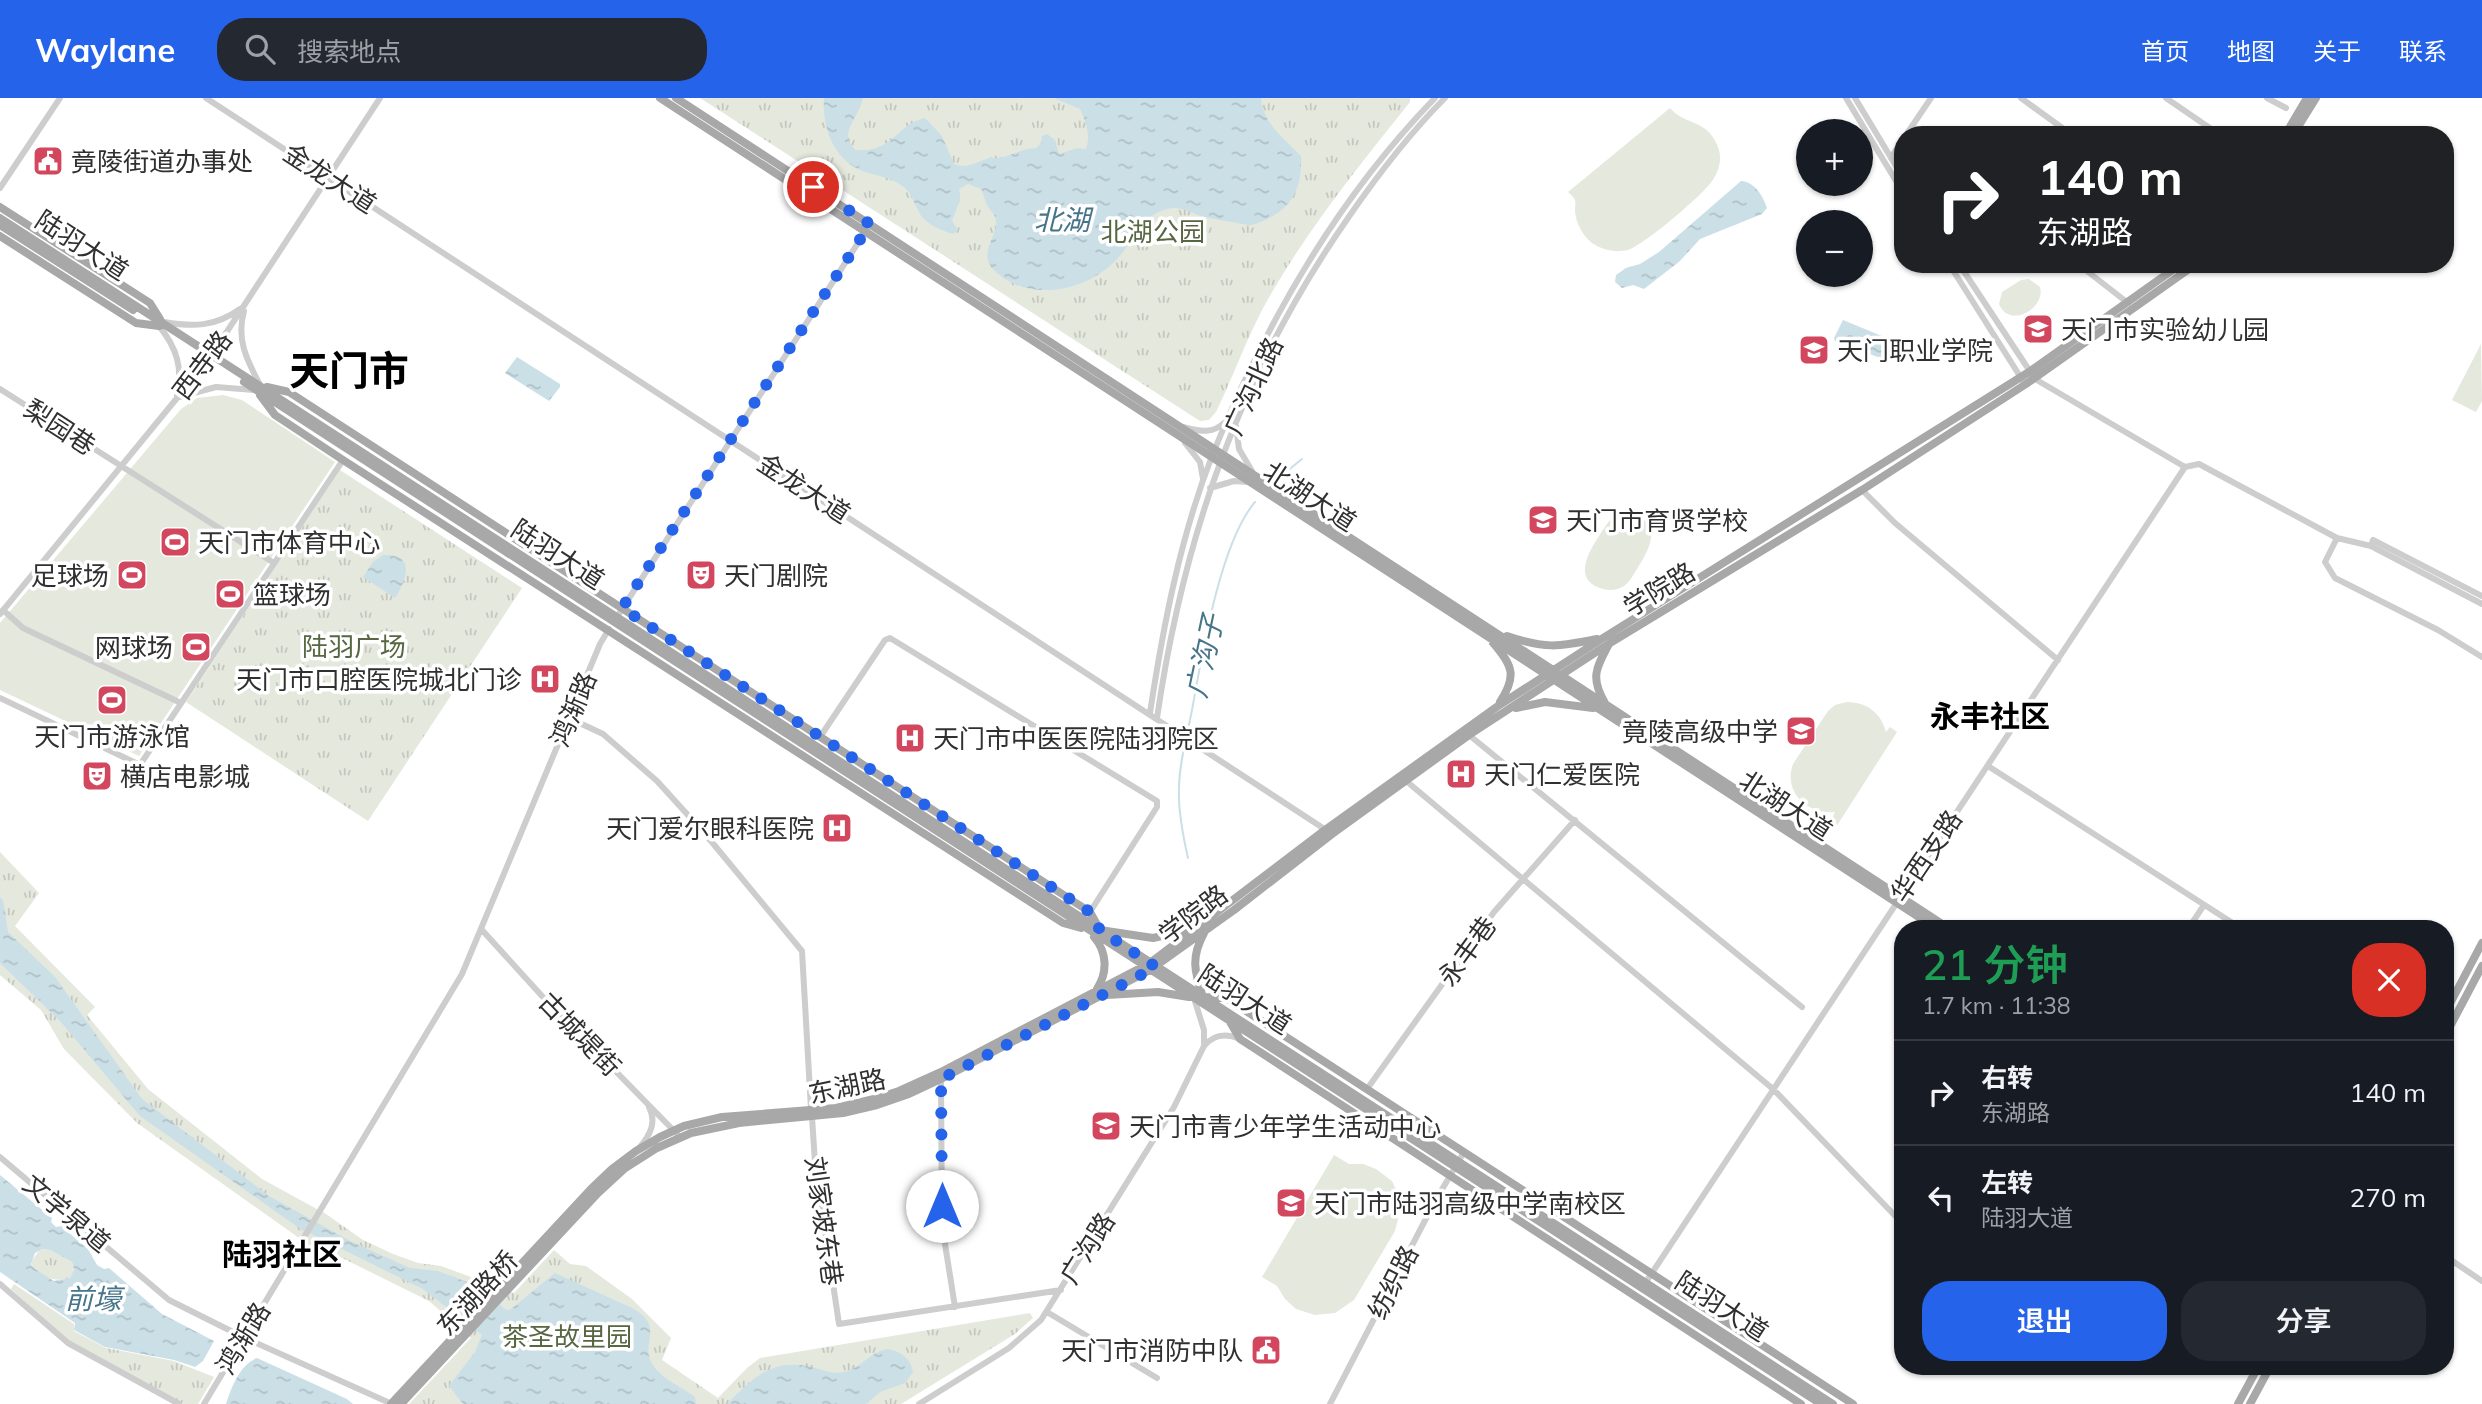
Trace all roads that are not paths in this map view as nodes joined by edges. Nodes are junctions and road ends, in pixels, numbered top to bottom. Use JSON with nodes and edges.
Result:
{"nodes":[{"id":1,"x":60,"y":98,"type":"edge"},
{"id":2,"x":206,"y":98,"type":"edge"},
{"id":3,"x":380,"y":98,"type":"edge"},
{"id":4,"x":660,"y":98,"type":"edge"},
{"id":5,"x":676,"y":98,"type":"edge"},
{"id":6,"x":1445,"y":98,"type":"edge"},
{"id":7,"x":1846,"y":98,"type":"edge"},
{"id":8,"x":1855,"y":98,"type":"edge"},
{"id":9,"x":1931,"y":98,"type":"edge"},
{"id":10,"x":2021,"y":98,"type":"edge"},
{"id":11,"x":2166,"y":98,"type":"edge"},
{"id":12,"x":2267,"y":98,"type":"edge"},
{"id":13,"x":2307,"y":98,"type":"edge"},
{"id":14,"x":2316,"y":98,"type":"edge"},
{"id":15,"x":1434,"y":101,"type":"edge"},
{"id":16,"x":2286,"y":108,"type":"dead end"},
{"id":17,"x":1912,"y":126,"type":"edge"},
{"id":18,"x":2060,"y":126,"type":"edge"},
{"id":19,"x":2207,"y":126,"type":"edge"},
{"id":20,"x":2290,"y":126,"type":"edge"},
{"id":21,"x":2299,"y":126,"type":"edge"},
{"id":22,"x":1894,"y":153,"type":"edge"},
{"id":23,"x":1891,"y":158,"type":"junction"},
{"id":24,"x":1894,"y":163,"type":"edge"},
{"id":25,"x":328,"y":176,"type":"junction"},
{"id":26,"x":1894,"y":178,"type":"edge"},
{"id":27,"x":0,"y":188,"type":"edge"},
{"id":28,"x":0,"y":207,"type":"edge"},
{"id":29,"x":0,"y":218,"type":"edge"},
{"id":30,"x":0,"y":225,"type":"edge"},
{"id":31,"x":867,"y":228,"type":"junction"},
{"id":32,"x":0,"y":236,"type":"edge"},
{"id":33,"x":1955,"y":273,"type":"edge"},
{"id":34,"x":1964,"y":273,"type":"edge"},
{"id":35,"x":2089,"y":273,"type":"edge"},
{"id":36,"x":2169,"y":273,"type":"edge"},
{"id":37,"x":2183,"y":273,"type":"edge"},
{"id":38,"x":2127,"y":303,"type":"junction"},
{"id":39,"x":245,"y":306,"type":"junction"},
{"id":40,"x":160,"y":324,"type":"junction"},
{"id":41,"x":210,"y":357,"type":"junction"},
{"id":42,"x":2028,"y":378,"type":"junction"},
{"id":43,"x":258,"y":388,"type":"junction"},
{"id":44,"x":0,"y":389,"type":"edge"},
{"id":45,"x":177,"y":398,"type":"junction"},
{"id":46,"x":1234,"y":417,"type":"junction"},
{"id":47,"x":1178,"y":430,"type":"junction"},
{"id":48,"x":730,"y":440,"type":"junction"},
{"id":49,"x":362,"y":452,"type":"junction"},
{"id":50,"x":1217,"y":456,"type":"junction"},
{"id":51,"x":343,"y":460,"type":"junction"},
{"id":52,"x":396,"y":460,"type":"junction"},
{"id":53,"x":120,"y":466,"type":"junction"},
{"id":54,"x":2185,"y":467,"type":"junction"},
{"id":55,"x":1252,"y":479,"type":"junction"},
{"id":56,"x":1207,"y":486,"type":"junction"},
{"id":57,"x":1862,"y":490,"type":"junction"},
{"id":58,"x":417,"y":494,"type":"junction"},
{"id":59,"x":427,"y":514,"type":"junction"},
{"id":60,"x":2337,"y":538,"type":"junction"},
{"id":61,"x":2371,"y":546,"type":"junction"},
{"id":62,"x":274,"y":563,"type":"junction"},
{"id":63,"x":593,"y":589,"type":"junction"},
{"id":64,"x":2482,"y":596,"type":"edge"},
{"id":65,"x":2482,"y":604,"type":"edge"},
{"id":66,"x":622,"y":608,"type":"junction"},
{"id":67,"x":1,"y":612,"type":"edge"},
{"id":68,"x":587,"y":617,"type":"junction"},
{"id":69,"x":615,"y":619,"type":"junction"},
{"id":70,"x":608,"y":631,"type":"junction"},
{"id":71,"x":1490,"y":633,"type":"junction"},
{"id":72,"x":1606,"y":640,"type":"junction"},
{"id":73,"x":2482,"y":657,"type":"edge"},
{"id":74,"x":2058,"y":660,"type":"junction"},
{"id":75,"x":1553,"y":675,"type":"junction"},
{"id":76,"x":0,"y":698,"type":"edge"},
{"id":77,"x":181,"y":703,"type":"junction"},
{"id":78,"x":1604,"y":708,"type":"junction"},
{"id":79,"x":1501,"y":709,"type":"junction"},
{"id":80,"x":1154,"y":716,"type":"junction"},
{"id":81,"x":569,"y":718,"type":"junction"},
{"id":82,"x":1469,"y":735,"type":"junction"},
{"id":83,"x":820,"y":737,"type":"junction"},
{"id":84,"x":1988,"y":766,"type":"junction"},
{"id":85,"x":1405,"y":780,"type":"junction"},
{"id":86,"x":1575,"y":820,"type":"junction"},
{"id":87,"x":1329,"y":832,"type":"junction"},
{"id":88,"x":1522,"y":879,"type":"junction"},
{"id":89,"x":1898,"y":899,"type":"junction"},
{"id":90,"x":2204,"y":905,"type":"junction"},
{"id":91,"x":1090,"y":912,"type":"junction"},
{"id":92,"x":1925,"y":920,"type":"edge"},
{"id":93,"x":1934,"y":920,"type":"edge"},
{"id":94,"x":2194,"y":920,"type":"edge"},
{"id":95,"x":2228,"y":920,"type":"edge"},
{"id":96,"x":1204,"y":928,"type":"junction"},
{"id":97,"x":482,"y":930,"type":"junction"},
{"id":98,"x":1089,"y":930,"type":"junction"},
{"id":99,"x":1100,"y":930,"type":"junction"},
{"id":100,"x":2482,"y":943,"type":"edge"},
{"id":101,"x":2482,"y":966,"type":"edge"},
{"id":102,"x":1150,"y":967,"type":"junction"},
{"id":103,"x":1099,"y":994,"type":"junction"},
{"id":104,"x":2454,"y":996,"type":"edge"},
{"id":105,"x":1198,"y":997,"type":"junction"},
{"id":106,"x":1802,"y":1007,"type":"dead end"},
{"id":107,"x":1228,"y":1020,"type":"junction"},
{"id":108,"x":2454,"y":1020,"type":"edge"},
{"id":109,"x":1240,"y":1039,"type":"junction"},
{"id":110,"x":1204,"y":1046,"type":"junction"},
{"id":111,"x":941,"y":1079,"type":"junction"},
{"id":112,"x":1367,"y":1089,"type":"junction"},
{"id":113,"x":1773,"y":1089,"type":"junction"},
{"id":114,"x":646,"y":1102,"type":"junction"},
{"id":115,"x":812,"y":1113,"type":"junction"},
{"id":116,"x":677,"y":1133,"type":"junction"},
{"id":117,"x":636,"y":1151,"type":"junction"},
{"id":118,"x":1464,"y":1152,"type":"junction"},
{"id":119,"x":0,"y":1157,"type":"edge"},
{"id":120,"x":1457,"y":1163,"type":"junction"},
{"id":121,"x":1450,"y":1175,"type":"junction"},
{"id":122,"x":1894,"y":1215,"type":"edge"},
{"id":123,"x":553,"y":1236,"type":"junction"},
{"id":124,"x":2454,"y":1262,"type":"edge"},
{"id":125,"x":1652,"y":1273,"type":"junction"},
{"id":126,"x":2482,"y":1281,"type":"edge"},
{"id":127,"x":1646,"y":1282,"type":"junction"},
{"id":128,"x":0,"y":1284,"type":"edge"},
{"id":129,"x":1061,"y":1290,"type":"junction"},
{"id":130,"x":955,"y":1307,"type":"junction"},
{"id":131,"x":1047,"y":1312,"type":"junction"},
{"id":132,"x":243,"y":1337,"type":"junction"},
{"id":133,"x":425,"y":1372,"type":"junction"},
{"id":134,"x":2254,"y":1375,"type":"edge"},
{"id":135,"x":2266,"y":1375,"type":"edge"},
{"id":136,"x":1157,"y":1378,"type":"dead end"},
{"id":137,"x":179,"y":1404,"type":"edge"},
{"id":138,"x":204,"y":1404,"type":"edge"},
{"id":139,"x":391,"y":1404,"type":"edge"},
{"id":140,"x":401,"y":1404,"type":"edge"},
{"id":141,"x":919,"y":1404,"type":"edge"},
{"id":142,"x":1330,"y":1404,"type":"edge"},
{"id":143,"x":1801,"y":1404,"type":"edge"},
{"id":144,"x":1821,"y":1404,"type":"edge"},
{"id":145,"x":1833,"y":1404,"type":"edge"},
{"id":146,"x":1853,"y":1404,"type":"edge"},
{"id":147,"x":2238,"y":1404,"type":"edge"},
{"id":148,"x":2250,"y":1404,"type":"edge"}],
"edges":[{"from":1,"to":27,"type":"street"},
{"from":2,"to":25,"type":"street","name":"金龙大道"},
{"from":3,"to":25,"type":"street","name":"西寺路"},
{"from":4,"to":31,"type":"main road","name":"北湖大道"},
{"from":5,"to":31,"type":"main road","name":"北湖大道"},
{"from":6,"to":15,"type":"street","name":"广沟北路"},
{"from":7,"to":26,"type":"street"},
{"from":8,"to":23,"type":"street"},
{"from":9,"to":17,"type":"street"},
{"from":10,"to":18,"type":"street"},
{"from":11,"to":19,"type":"street"},
{"from":12,"to":16,"type":"street"},
{"from":13,"to":20,"type":"main road"},
{"from":14,"to":21,"type":"main road"},
{"from":15,"to":46,"type":"street","name":"广沟北路"},
{"from":22,"to":23,"type":"street"},
{"from":23,"to":24,"type":"street"},
{"from":25,"to":39,"type":"street","name":"西寺路"},
{"from":25,"to":48,"type":"street","name":"金龙大道"},
{"from":28,"to":40,"type":"main road"},
{"from":29,"to":40,"type":"main road","name":"陆羽大道"},
{"from":30,"to":40,"type":"main road","name":"陆羽大道"},
{"from":31,"to":47,"type":"main road","name":"北湖大道"},
{"from":31,"to":48,"type":"street","name":"鸿渐路"},
{"from":32,"to":40,"type":"main road"},
{"from":33,"to":42,"type":"street"},
{"from":34,"to":42,"type":"street"},
{"from":35,"to":38,"type":"street"},
{"from":36,"to":38,"type":"main road","name":"学院路"},
{"from":37,"to":42,"type":"main road","name":"学院路"},
{"from":38,"to":42,"type":"main road","name":"学院路"},
{"from":39,"to":40,"type":"street"},
{"from":39,"to":41,"type":"street","name":"西寺路"},
{"from":39,"to":43,"type":"street"},
{"from":40,"to":41,"type":"main road","name":"陆羽大道"},
{"from":40,"to":45,"type":"street"},
{"from":41,"to":43,"type":"main road","name":"陆羽大道"},
{"from":41,"to":45,"type":"street","name":"西寺路"},
{"from":42,"to":54,"type":"street"},
{"from":42,"to":57,"type":"main road","name":"学院路"},
{"from":42,"to":72,"type":"main road","name":"学院路"},
{"from":43,"to":45,"type":"street"},
{"from":43,"to":49,"type":"main road","name":"陆羽大道"},
{"from":43,"to":51,"type":"main road"},
{"from":43,"to":52,"type":"main road"},
{"from":43,"to":58,"type":"main road","name":"陆羽大道"},
{"from":44,"to":53,"type":"street","name":"梨园巷"},
{"from":45,"to":53,"type":"street","name":"西寺路"},
{"from":46,"to":47,"type":"street"},
{"from":46,"to":50,"type":"street","name":"广沟北路"},
{"from":46,"to":55,"type":"street"},
{"from":47,"to":50,"type":"main road","name":"北湖大道"},
{"from":47,"to":56,"type":"street"},
{"from":48,"to":66,"type":"street","name":"鸿渐路"},
{"from":48,"to":80,"type":"street","name":"金龙大道"},
{"from":49,"to":52,"type":"main road"},
{"from":49,"to":69,"type":"main road","name":"陆羽大道"},
{"from":50,"to":55,"type":"main road","name":"北湖大道"},
{"from":50,"to":56,"type":"street","name":"广沟北路"},
{"from":51,"to":59,"type":"main road"},
{"from":51,"to":62,"type":"street"},
{"from":52,"to":63,"type":"main road"},
{"from":53,"to":62,"type":"street","name":"梨园巷"},
{"from":53,"to":67,"type":"street","name":"西寺路"},
{"from":54,"to":60,"type":"street"},
{"from":54,"to":74,"type":"street","name":"华西支路"},
{"from":55,"to":56,"type":"street"},
{"from":55,"to":71,"type":"main road","name":"北湖大道"},
{"from":56,"to":80,"type":"street","name":"广沟北路"},
{"from":57,"to":72,"type":"main road","name":"学院路"},
{"from":57,"to":74,"type":"street"},
{"from":58,"to":59,"type":"main road"},
{"from":58,"to":69,"type":"main road","name":"陆羽大道"},
{"from":59,"to":68,"type":"main road"},
{"from":60,"to":61,"type":"street"},
{"from":60,"to":73,"type":"street"},
{"from":61,"to":64,"type":"street"},
{"from":61,"to":65,"type":"street"},
{"from":62,"to":77,"type":"street"},
{"from":63,"to":66,"type":"main road"},
{"from":63,"to":69,"type":"main road"},
{"from":66,"to":69,"type":"street","name":"鸿渐路"},
{"from":66,"to":83,"type":"main road"},
{"from":67,"to":77,"type":"street"},
{"from":68,"to":69,"type":"main road"},
{"from":68,"to":70,"type":"main road"},
{"from":69,"to":70,"type":"street","name":"鸿渐路"},
{"from":69,"to":98,"type":"main road","name":"陆羽大道"},
{"from":69,"to":99,"type":"main road","name":"陆羽大道"},
{"from":70,"to":81,"type":"street","name":"鸿渐路"},
{"from":70,"to":98,"type":"main road"},
{"from":71,"to":72,"type":"main road"},
{"from":71,"to":75,"type":"main road","name":"北湖大道"},
{"from":71,"to":79,"type":"main road"},
{"from":72,"to":75,"type":"main road","name":"学院路"},
{"from":72,"to":78,"type":"main road"},
{"from":74,"to":84,"type":"street","name":"华西支路"},
{"from":75,"to":78,"type":"main road","name":"北湖大道"},
{"from":75,"to":79,"type":"main road","name":"学院路"},
{"from":76,"to":77,"type":"street"},
{"from":78,"to":79,"type":"main road"},
{"from":78,"to":89,"type":"main road","name":"北湖大道"},
{"from":79,"to":82,"type":"main road","name":"学院路"},
{"from":79,"to":87,"type":"main road","name":"学院路"},
{"from":80,"to":87,"type":"street","name":"金龙大道"},
{"from":81,"to":97,"type":"street","name":"鸿渐路"},
{"from":81,"to":115,"type":"street","name":"刘家坡东巷"},
{"from":82,"to":85,"type":"main road","name":"学院路"},
{"from":82,"to":86,"type":"street"},
{"from":83,"to":91,"type":"main road"},
{"from":83,"to":91,"type":"street"},
{"from":84,"to":89,"type":"street","name":"华西支路"},
{"from":84,"to":90,"type":"street"},
{"from":85,"to":87,"type":"main road","name":"学院路"},
{"from":85,"to":88,"type":"street"},
{"from":86,"to":88,"type":"street","name":"永丰巷"},
{"from":86,"to":106,"type":"street"},
{"from":87,"to":96,"type":"main road","name":"学院路"},
{"from":88,"to":112,"type":"street","name":"永丰巷"},
{"from":88,"to":113,"type":"street"},
{"from":89,"to":92,"type":"main road","name":"北湖大道"},
{"from":89,"to":93,"type":"main road","name":"北湖大道"},
{"from":89,"to":113,"type":"street","name":"华西支路"},
{"from":90,"to":94,"type":"street"},
{"from":90,"to":95,"type":"street"},
{"from":91,"to":99,"type":"main road"},
{"from":96,"to":99,"type":"main road"},
{"from":96,"to":102,"type":"main road","name":"学院路"},
{"from":96,"to":105,"type":"main road"},
{"from":97,"to":114,"type":"street","name":"古城堤街"},
{"from":97,"to":132,"type":"street","name":"鸿渐路"},
{"from":98,"to":102,"type":"main road","name":"陆羽大道"},
{"from":98,"to":103,"type":"main road"},
{"from":99,"to":102,"type":"main road","name":"陆羽大道"},
{"from":100,"to":104,"type":"main road"},
{"from":101,"to":108,"type":"main road"},
{"from":102,"to":103,"type":"main road","name":"东湖路"},
{"from":102,"to":105,"type":"main road","name":"陆羽大道"},
{"from":103,"to":105,"type":"main road"},
{"from":103,"to":111,"type":"main road","name":"东湖路"},
{"from":103,"to":115,"type":"main road","name":"东湖路"},
{"from":105,"to":107,"type":"main road","name":"陆羽大道"},
{"from":105,"to":110,"type":"street"},
{"from":105,"to":112,"type":"main road"},
{"from":105,"to":120,"type":"main road","name":"陆羽大道"},
{"from":107,"to":109,"type":"main road"},
{"from":107,"to":120,"type":"main road","name":"陆羽大道"},
{"from":109,"to":110,"type":"street"},
{"from":109,"to":121,"type":"main road"},
{"from":110,"to":129,"type":"street","name":"广沟路"},
{"from":111,"to":115,"type":"main road","name":"东湖路"},
{"from":111,"to":130,"type":"street"},
{"from":112,"to":118,"type":"main road"},
{"from":113,"to":122,"type":"street"},
{"from":113,"to":125,"type":"street","name":"华西支路"},
{"from":114,"to":116,"type":"street","name":"古城堤街"},
{"from":114,"to":117,"type":"street"},
{"from":115,"to":116,"type":"main road","name":"东湖路"},
{"from":115,"to":130,"type":"street","name":"刘家坡东巷"},
{"from":116,"to":117,"type":"main road","name":"东湖路"},
{"from":116,"to":123,"type":"main road","name":"东湖路"},
{"from":117,"to":123,"type":"main road","name":"东湖路"},
{"from":118,"to":120,"type":"street","name":"纺织路"},
{"from":118,"to":125,"type":"main road"},
{"from":119,"to":132,"type":"street","name":"文学泉道"},
{"from":120,"to":121,"type":"street","name":"纺织路"},
{"from":120,"to":127,"type":"main road","name":"陆羽大道"},
{"from":120,"to":144,"type":"main road","name":"陆羽大道"},
{"from":121,"to":142,"type":"street","name":"纺织路"},
{"from":121,"to":143,"type":"main road"},
{"from":123,"to":133,"type":"main road","name":"东湖路桥"},
{"from":124,"to":126,"type":"street"},
{"from":125,"to":127,"type":"street","name":"华西支路"},
{"from":125,"to":146,"type":"main road"},
{"from":127,"to":145,"type":"main road","name":"陆羽大道"},
{"from":128,"to":137,"type":"street"},
{"from":129,"to":130,"type":"street"},
{"from":129,"to":131,"type":"street","name":"广沟路"},
{"from":131,"to":136,"type":"street"},
{"from":131,"to":141,"type":"street","name":"广沟路"},
{"from":132,"to":138,"type":"street","name":"鸿渐路"},
{"from":132,"to":139,"type":"street","name":"文学泉道"},
{"from":133,"to":139,"type":"main road"},
{"from":133,"to":140,"type":"main road"},
{"from":134,"to":147,"type":"main road"},
{"from":135,"to":148,"type":"main road"}]}
